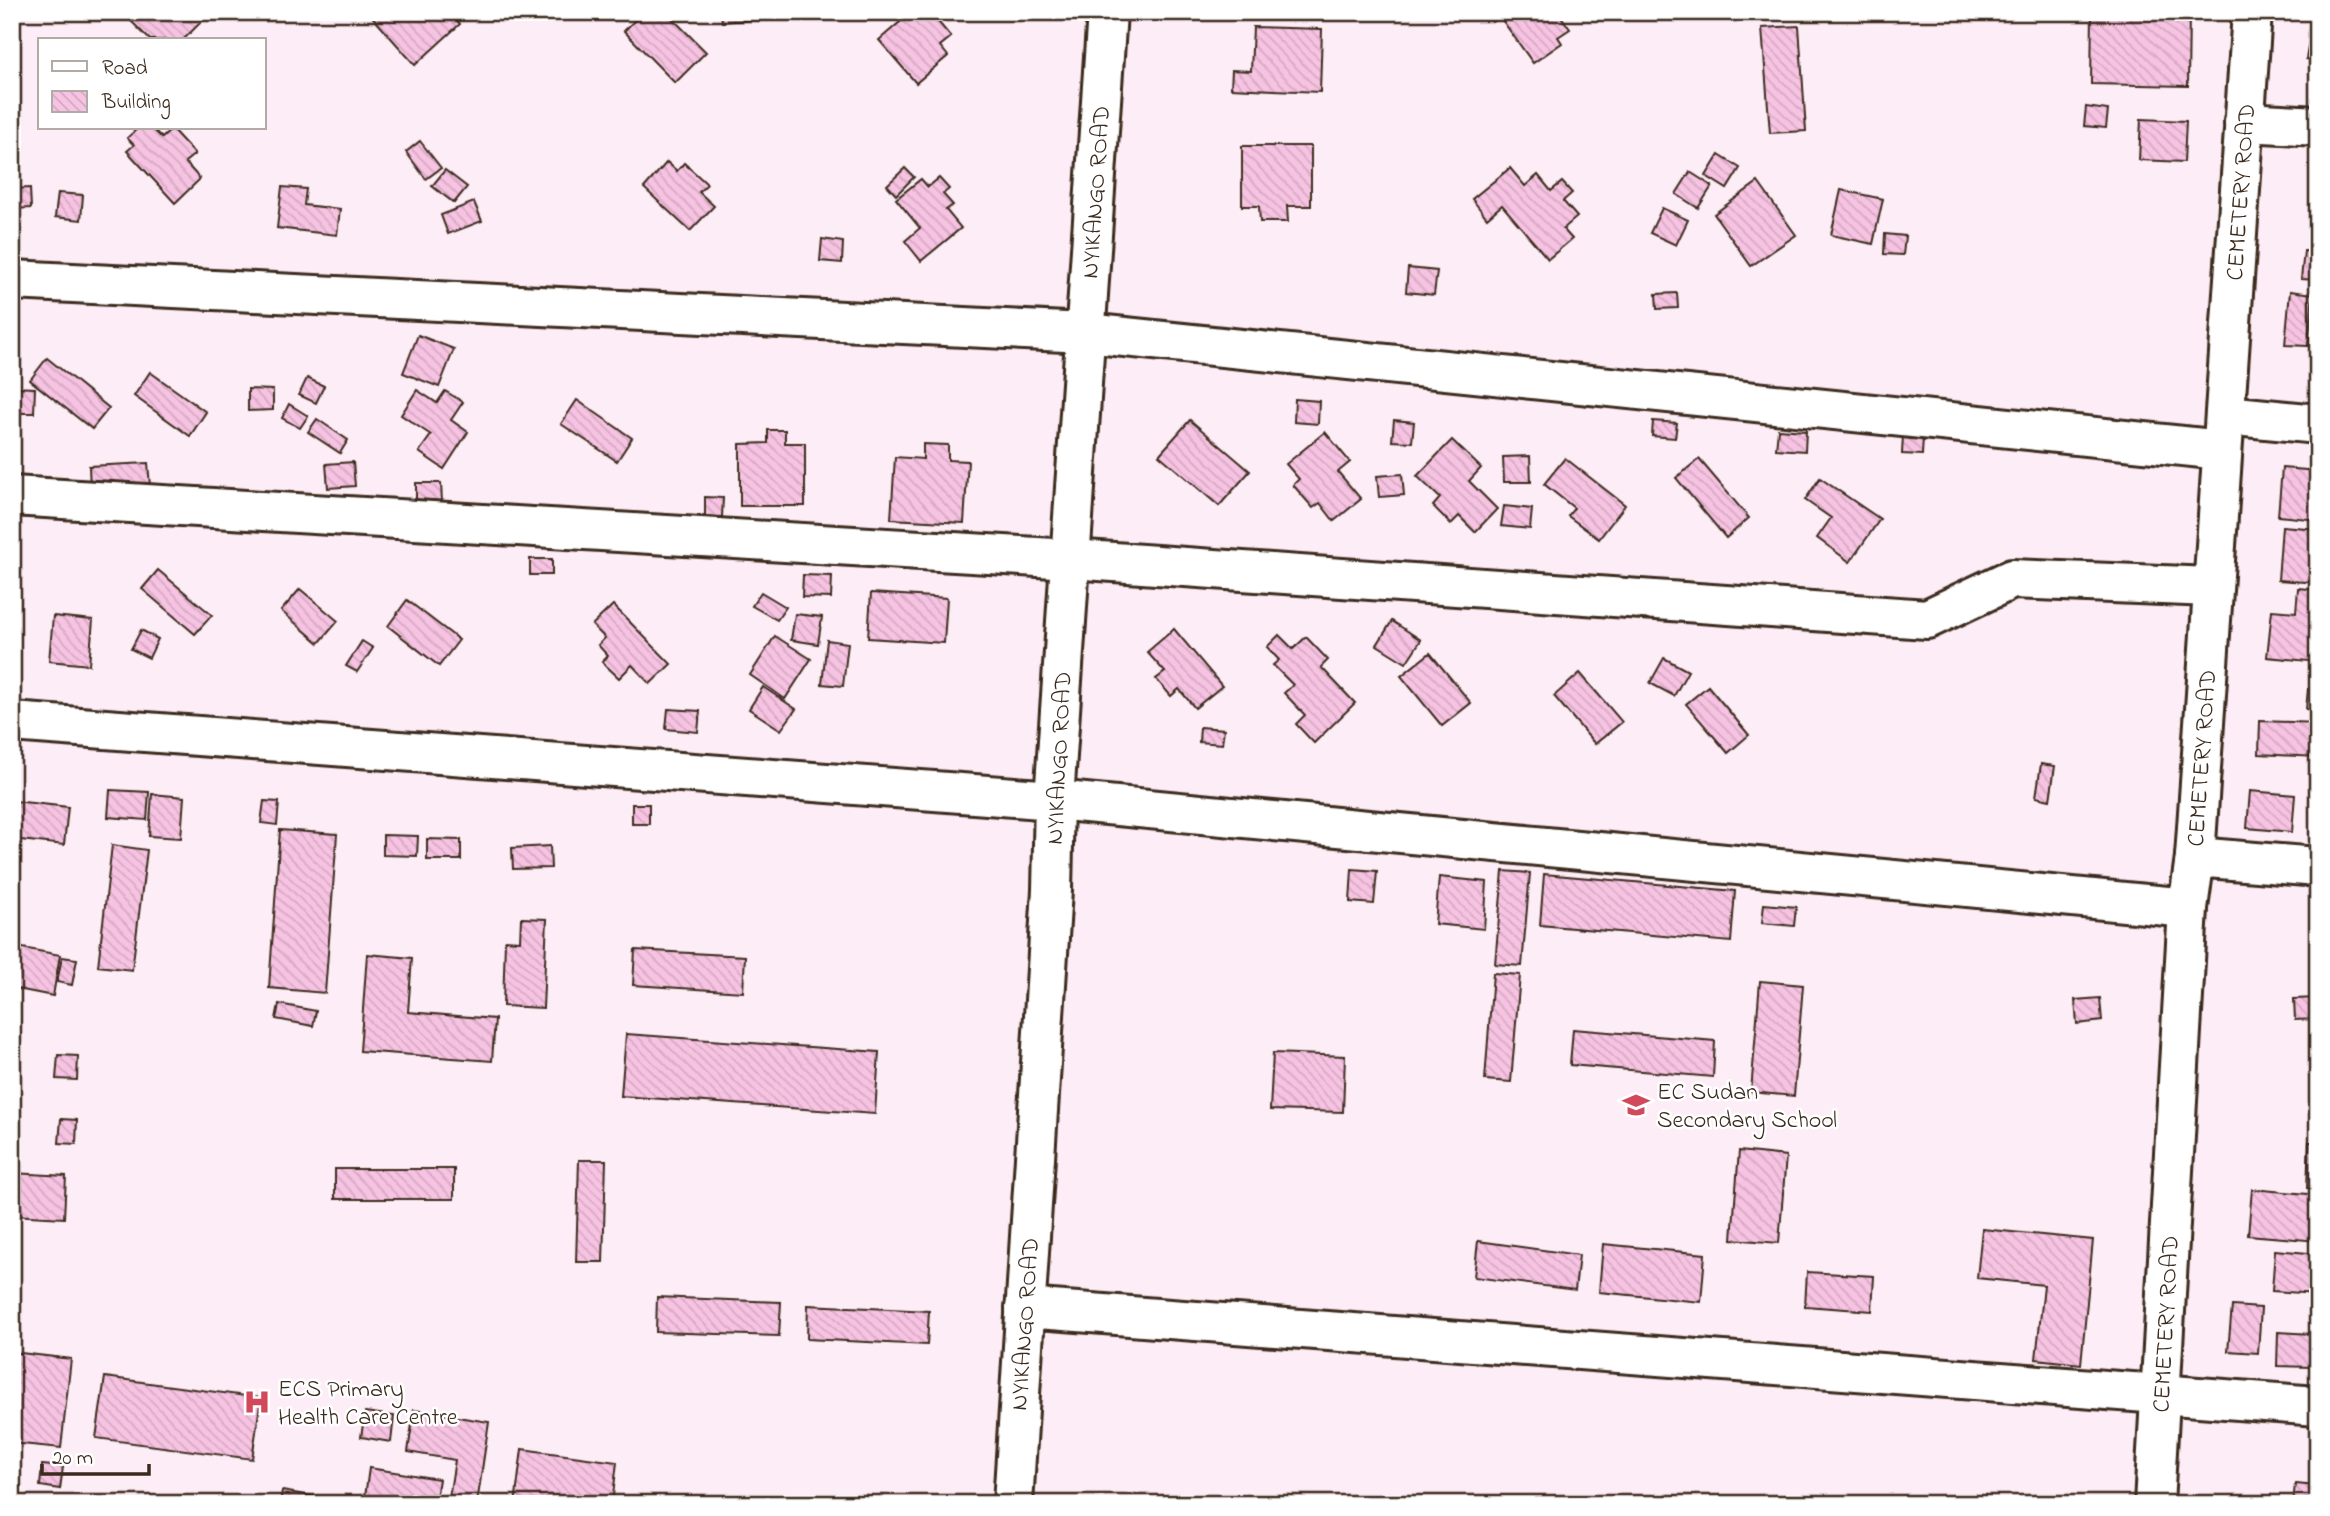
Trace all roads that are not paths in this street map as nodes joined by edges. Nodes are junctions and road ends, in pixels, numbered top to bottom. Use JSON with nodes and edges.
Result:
{"nodes":[{"id":1,"x":1107,"y":12,"type":"edge"},
{"id":2,"x":2252,"y":12,"type":"edge"},
{"id":3,"x":2244,"y":122,"type":"junction"},
{"id":4,"x":2318,"y":126,"type":"edge"},
{"id":5,"x":12,"y":280,"type":"edge"},
{"id":6,"x":1086,"y":333,"type":"junction"},
{"id":7,"x":2318,"y":424,"type":"edge"},
{"id":8,"x":2224,"y":432,"type":"junction"},
{"id":9,"x":12,"y":496,"type":"edge"},
{"id":10,"x":1071,"y":559,"type":"junction"},
{"id":11,"x":2212,"y":587,"type":"junction"},
{"id":12,"x":12,"y":722,"type":"edge"},
{"id":13,"x":1054,"y":800,"type":"junction"},
{"id":14,"x":2195,"y":858,"type":"junction"},
{"id":15,"x":2318,"y":867,"type":"edge"},
{"id":16,"x":2188,"y":908,"type":"junction"},
{"id":17,"x":1025,"y":1308,"type":"junction"},
{"id":18,"x":2161,"y":1394,"type":"junction"},
{"id":19,"x":2318,"y":1406,"type":"edge"},
{"id":20,"x":1013,"y":1504,"type":"edge"},
{"id":21,"x":2154,"y":1504,"type":"edge"}],
"edges":[{"from":1,"to":6,"type":"street","name":"NYIKANGO ROAD"},
{"from":2,"to":3,"type":"street","name":"CEMETERY ROAD"},
{"from":3,"to":4,"type":"street"},
{"from":3,"to":8,"type":"street","name":"CEMETERY ROAD"},
{"from":5,"to":6,"type":"street"},
{"from":6,"to":8,"type":"street"},
{"from":6,"to":10,"type":"street","name":"NYIKANGO ROAD"},
{"from":7,"to":8,"type":"street"},
{"from":8,"to":11,"type":"street","name":"CEMETERY ROAD"},
{"from":9,"to":10,"type":"street"},
{"from":10,"to":11,"type":"street"},
{"from":10,"to":13,"type":"street","name":"NYIKANGO ROAD"},
{"from":11,"to":14,"type":"street","name":"CEMETERY ROAD"},
{"from":12,"to":13,"type":"street"},
{"from":13,"to":16,"type":"street"},
{"from":13,"to":17,"type":"street","name":"NYIKANGO ROAD"},
{"from":14,"to":15,"type":"street"},
{"from":14,"to":16,"type":"street","name":"CEMETERY ROAD"},
{"from":16,"to":18,"type":"street","name":"CEMETERY ROAD"},
{"from":17,"to":18,"type":"street"},
{"from":17,"to":20,"type":"street","name":"NYIKANGO ROAD"},
{"from":18,"to":19,"type":"street"},
{"from":18,"to":21,"type":"street","name":"CEMETERY ROAD"}]}
